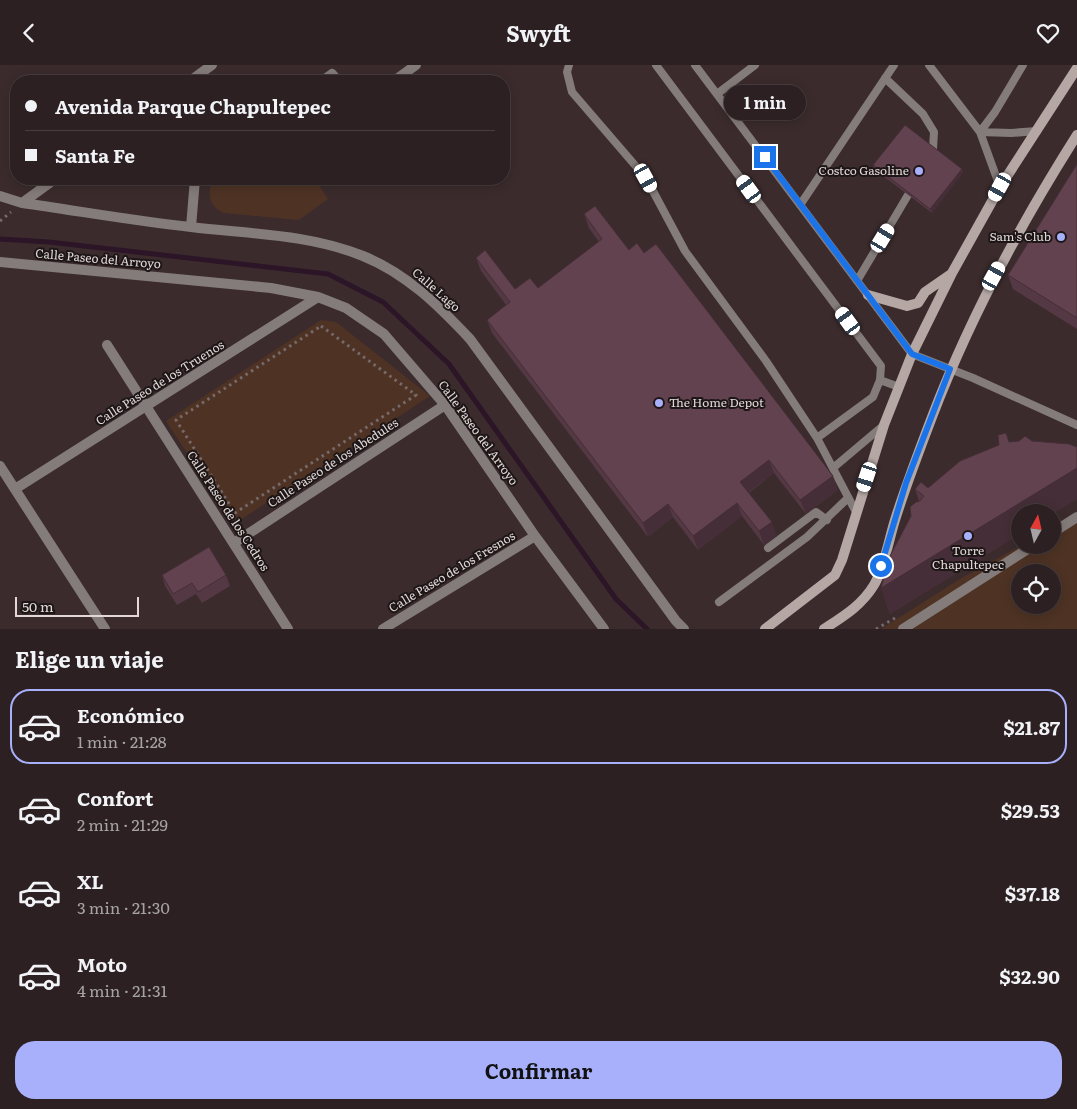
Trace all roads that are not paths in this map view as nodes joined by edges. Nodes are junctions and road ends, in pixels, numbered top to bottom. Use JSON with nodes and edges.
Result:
{"nodes":[{"id":1,"x":212,"y":65,"type":"edge"},
{"id":2,"x":416,"y":65,"type":"edge"},
{"id":3,"x":568,"y":65,"type":"edge"},
{"id":4,"x":656,"y":65,"type":"edge"},
{"id":5,"x":696,"y":65,"type":"edge"},
{"id":6,"x":755,"y":65,"type":"edge"},
{"id":7,"x":894,"y":65,"type":"edge"},
{"id":8,"x":929,"y":65,"type":"edge"},
{"id":9,"x":1023,"y":65,"type":"edge"},
{"id":10,"x":1077,"y":68,"type":"edge"},
{"id":11,"x":198,"y":75,"type":"edge"},
{"id":12,"x":402,"y":75,"type":"edge"},
{"id":13,"x":885,"y":78,"type":"junction"},
{"id":14,"x":717,"y":94,"type":"junction"},
{"id":15,"x":1037,"y":131,"type":"junction"},
{"id":16,"x":980,"y":132,"type":"junction"},
{"id":17,"x":1077,"y":135,"type":"edge"},
{"id":18,"x":933,"y":149,"type":"edge"},
{"id":19,"x":47,"y":185,"type":"edge"},
{"id":20,"x":194,"y":185,"type":"edge"},
{"id":21,"x":1000,"y":187,"type":"junction"},
{"id":22,"x":908,"y":195,"type":"edge"},
{"id":23,"x":0,"y":197,"type":"edge"},
{"id":24,"x":22,"y":203,"type":"junction"},
{"id":25,"x":800,"y":205,"type":"junction"},
{"id":26,"x":191,"y":227,"type":"junction"},
{"id":27,"x":0,"y":262,"type":"edge"},
{"id":28,"x":952,"y":273,"type":"junction"},
{"id":29,"x":857,"y":281,"type":"junction"},
{"id":30,"x":868,"y":295,"type":"junction"},
{"id":31,"x":318,"y":297,"type":"junction"},
{"id":32,"x":107,"y":345,"type":"dead end"},
{"id":33,"x":912,"y":354,"type":"junction"},
{"id":34,"x":950,"y":369,"type":"junction"},
{"id":35,"x":880,"y":380,"type":"junction"},
{"id":36,"x":899,"y":387,"type":"junction"},
{"id":37,"x":445,"y":405,"type":"junction"},
{"id":38,"x":146,"y":407,"type":"junction"},
{"id":39,"x":884,"y":425,"type":"junction"},
{"id":40,"x":1077,"y":425,"type":"edge"},
{"id":41,"x":817,"y":438,"type":"junction"},
{"id":42,"x":0,"y":466,"type":"edge"},
{"id":43,"x":833,"y":468,"type":"junction"},
{"id":44,"x":15,"y":489,"type":"junction"},
{"id":45,"x":848,"y":498,"type":"junction"},
{"id":46,"x":856,"y":512,"type":"junction"},
{"id":47,"x":1077,"y":517,"type":"edge"},
{"id":48,"x":827,"y":520,"type":"junction"},
{"id":49,"x":1061,"y":527,"type":"edge"},
{"id":50,"x":536,"y":535,"type":"junction"},
{"id":51,"x":234,"y":543,"type":"junction"},
{"id":52,"x":768,"y":548,"type":"dead end"},
{"id":53,"x":1020,"y":554,"type":"edge"},
{"id":54,"x":719,"y":601,"type":"dead end"},
{"id":55,"x":105,"y":629,"type":"edge"},
{"id":56,"x":288,"y":629,"type":"edge"},
{"id":57,"x":382,"y":629,"type":"edge"},
{"id":58,"x":604,"y":629,"type":"edge"},
{"id":59,"x":684,"y":629,"type":"edge"},
{"id":60,"x":765,"y":629,"type":"edge"},
{"id":61,"x":824,"y":629,"type":"edge"},
{"id":62,"x":903,"y":629,"type":"edge"}],
"edges":[{"from":1,"to":11,"type":"street"},
{"from":2,"to":12,"type":"street"},
{"from":3,"to":41,"type":"lane"},
{"from":4,"to":35,"type":"lane"},
{"from":5,"to":14,"type":"lane"},
{"from":6,"to":14,"type":"lane"},
{"from":7,"to":13,"type":"lane"},
{"from":8,"to":16,"type":"lane"},
{"from":9,"to":16,"type":"lane"},
{"from":10,"to":15,"type":"main road"},
{"from":13,"to":18,"type":"lane"},
{"from":13,"to":25,"type":"lane"},
{"from":14,"to":25,"type":"lane"},
{"from":15,"to":16,"type":"lane"},
{"from":15,"to":21,"type":"main road"},
{"from":16,"to":21,"type":"lane"},
{"from":17,"to":34,"type":"main road"},
{"from":19,"to":24,"type":"street"},
{"from":20,"to":26,"type":"street"},
{"from":21,"to":28,"type":"main road"},
{"from":22,"to":29,"type":"lane"},
{"from":23,"to":24,"type":"street","name":"Calle Lago"},
{"from":24,"to":26,"type":"street","name":"Calle Lago"},
{"from":25,"to":29,"type":"lane"},
{"from":26,"to":59,"type":"street","name":"Calle Lago"},
{"from":27,"to":31,"type":"street","name":"Calle Paseo del Arroyo"},
{"from":28,"to":30,"type":"main road"},
{"from":28,"to":33,"type":"main road"},
{"from":29,"to":30,"type":"lane"},
{"from":30,"to":33,"type":"lane"},
{"from":31,"to":37,"type":"street","name":"Calle Paseo del Arroyo"},
{"from":31,"to":38,"type":"street","name":"Calle Paseo de los Truenos"},
{"from":32,"to":38,"type":"street","name":"Calle Paseo de los Cedros"},
{"from":33,"to":34,"type":"lane"},
{"from":33,"to":36,"type":"main road"},
{"from":34,"to":40,"type":"lane"},
{"from":34,"to":61,"type":"main road"},
{"from":35,"to":36,"type":"lane"},
{"from":35,"to":41,"type":"lane"},
{"from":36,"to":39,"type":"main road"},
{"from":37,"to":50,"type":"street","name":"Calle Paseo del Arroyo"},
{"from":37,"to":51,"type":"street","name":"Calle Paseo de los Abedules"},
{"from":38,"to":44,"type":"street","name":"Calle Paseo de los Truenos"},
{"from":38,"to":51,"type":"street","name":"Calle Paseo de los Cedros"},
{"from":39,"to":43,"type":"lane"},
{"from":39,"to":46,"type":"main road"},
{"from":41,"to":43,"type":"lane"},
{"from":42,"to":44,"type":"street"},
{"from":43,"to":45,"type":"lane"},
{"from":44,"to":55,"type":"street"},
{"from":45,"to":46,"type":"lane"},
{"from":45,"to":48,"type":"lane"},
{"from":46,"to":60,"type":"main road"},
{"from":47,"to":49,"type":"street"},
{"from":48,"to":52,"type":"lane"},
{"from":48,"to":54,"type":"lane"},
{"from":50,"to":57,"type":"street","name":"Calle Paseo de los Fresnos"},
{"from":50,"to":58,"type":"street","name":"Calle Paseo del Arroyo"},
{"from":51,"to":56,"type":"street","name":"Calle Paseo de los Cedros"},
{"from":53,"to":62,"type":"street"}]}
